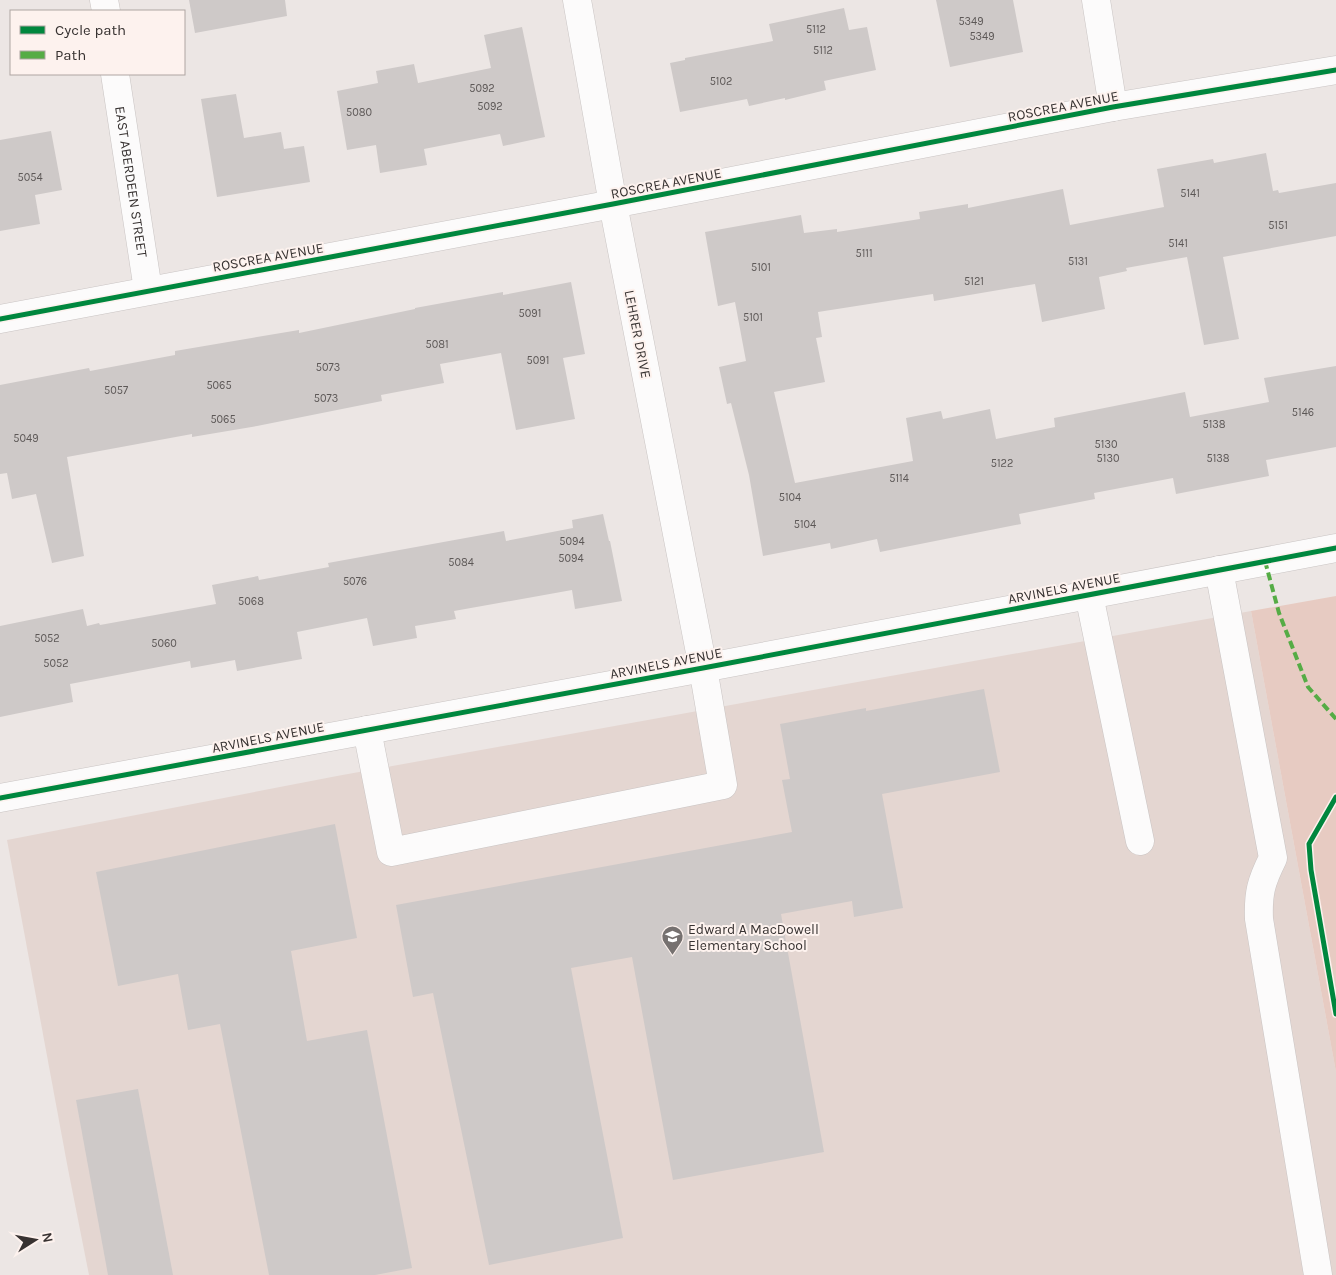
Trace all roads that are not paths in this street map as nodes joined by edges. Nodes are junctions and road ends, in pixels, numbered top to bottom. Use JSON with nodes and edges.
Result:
{"nodes":[{"id":1,"x":577,"y":0,"type":"edge"},
{"id":2,"x":1096,"y":0,"type":"edge"},
{"id":3,"x":1336,"y":70,"type":"edge"},
{"id":4,"x":115,"y":75,"type":"edge"},
{"id":5,"x":1113,"y":107,"type":"junction"},
{"id":6,"x":612,"y":204,"type":"junction"},
{"id":7,"x":148,"y":290,"type":"junction"},
{"id":8,"x":0,"y":319,"type":"edge"},
{"id":9,"x":1336,"y":548,"type":"edge"},
{"id":10,"x":1218,"y":570,"type":"junction"},
{"id":11,"x":1089,"y":595,"type":"junction"},
{"id":12,"x":702,"y":668,"type":"junction"},
{"id":13,"x":367,"y":730,"type":"junction"},
{"id":14,"x":0,"y":798,"type":"edge"},
{"id":15,"x":1140,"y":841,"type":"dead end"},
{"id":16,"x":1318,"y":1275,"type":"edge"}],
"edges":[{"from":1,"to":6,"type":"street","name":"LEHRER DRIVE"},
{"from":2,"to":5,"type":"street"},
{"from":3,"to":5,"type":"street","name":"ROSCREA AVENUE"},
{"from":4,"to":7,"type":"street","name":"EAST ABERDEEN STREET"},
{"from":5,"to":6,"type":"street","name":"ROSCREA AVENUE"},
{"from":6,"to":7,"type":"street","name":"ROSCREA AVENUE"},
{"from":6,"to":12,"type":"street","name":"LEHRER DRIVE"},
{"from":7,"to":8,"type":"street","name":"ROSCREA AVENUE"},
{"from":9,"to":10,"type":"street","name":"ARVINELS AVENUE"},
{"from":10,"to":11,"type":"street","name":"ARVINELS AVENUE"},
{"from":10,"to":16,"type":"street"},
{"from":11,"to":12,"type":"street","name":"ARVINELS AVENUE"},
{"from":11,"to":15,"type":"street"},
{"from":12,"to":13,"type":"street","name":"ARVINELS AVENUE"},
{"from":12,"to":13,"type":"street","name":"LEHRER DRIVE"},
{"from":13,"to":14,"type":"street","name":"ARVINELS AVENUE"}]}
